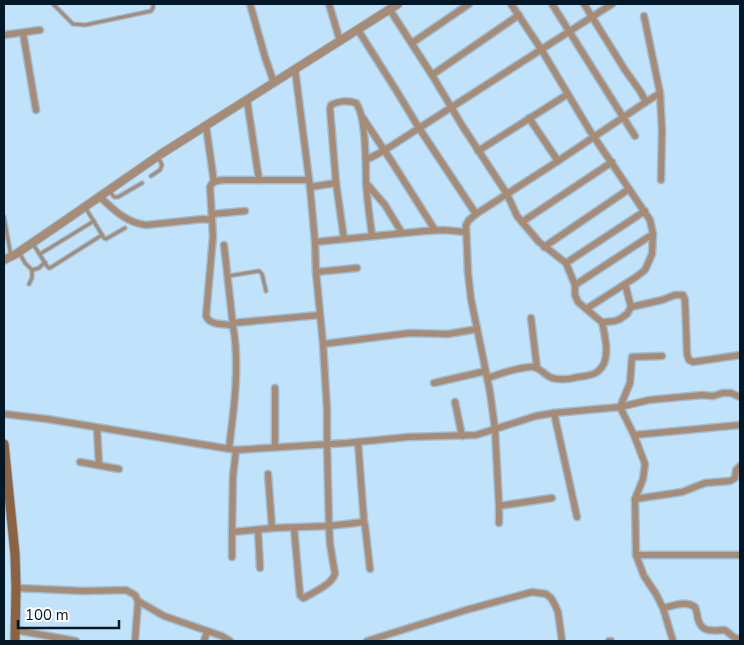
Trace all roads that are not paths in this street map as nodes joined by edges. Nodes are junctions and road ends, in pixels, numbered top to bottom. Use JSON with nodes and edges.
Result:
{"nodes":[{"id":1,"x":53,"y":4,"type":"edge"},
{"id":2,"x":153,"y":4,"type":"edge"},
{"id":3,"x":250,"y":4,"type":"edge"},
{"id":4,"x":329,"y":4,"type":"edge"},
{"id":5,"x":398,"y":4,"type":"edge"},
{"id":6,"x":469,"y":4,"type":"edge"},
{"id":7,"x":511,"y":4,"type":"edge"},
{"id":8,"x":552,"y":4,"type":"edge"},
{"id":9,"x":584,"y":4,"type":"edge"},
{"id":10,"x":612,"y":4,"type":"edge"},
{"id":11,"x":390,"y":10,"type":"junction"},
{"id":12,"x":519,"y":15,"type":"junction"},
{"id":13,"x":591,"y":16,"type":"junction"},
{"id":14,"x":644,"y":16,"type":"dead end"},
{"id":15,"x":40,"y":30,"type":"dead end"},
{"id":16,"x":358,"y":30,"type":"junction"},
{"id":17,"x":569,"y":31,"type":"junction"},
{"id":18,"x":23,"y":33,"type":"junction"},
{"id":19,"x":4,"y":35,"type":"edge"},
{"id":20,"x":340,"y":41,"type":"junction"},
{"id":21,"x":412,"y":44,"type":"junction"},
{"id":22,"x":541,"y":49,"type":"junction"},
{"id":23,"x":295,"y":69,"type":"junction"},
{"id":24,"x":432,"y":75,"type":"junction"},
{"id":25,"x":274,"y":83,"type":"junction"},
{"id":26,"x":660,"y":93,"type":"junction"},
{"id":27,"x":568,"y":94,"type":"junction"},
{"id":28,"x":247,"y":100,"type":"junction"},
{"id":29,"x":646,"y":102,"type":"junction"},
{"id":30,"x":451,"y":107,"type":"junction"},
{"id":31,"x":36,"y":110,"type":"dead end"},
{"id":32,"x":362,"y":117,"type":"junction"},
{"id":33,"x":623,"y":117,"type":"junction"},
{"id":34,"x":529,"y":118,"type":"junction"},
{"id":35,"x":206,"y":126,"type":"junction"},
{"id":36,"x":419,"y":128,"type":"junction"},
{"id":37,"x":635,"y":136,"type":"dead end"},
{"id":38,"x":594,"y":137,"type":"junction"},
{"id":39,"x":385,"y":150,"type":"junction"},
{"id":40,"x":478,"y":151,"type":"junction"},
{"id":41,"x":158,"y":156,"type":"junction"},
{"id":42,"x":366,"y":160,"type":"junction"},
{"id":43,"x":558,"y":162,"type":"junction"},
{"id":44,"x":612,"y":162,"type":"junction"},
{"id":45,"x":151,"y":176,"type":"dead end"},
{"id":46,"x":258,"y":180,"type":"junction"},
{"id":47,"x":662,"y":180,"type":"dead end"},
{"id":48,"x":214,"y":182,"type":"junction"},
{"id":49,"x":142,"y":183,"type":"dead end"},
{"id":50,"x":309,"y":183,"type":"junction"},
{"id":51,"x":336,"y":183,"type":"junction"},
{"id":52,"x":366,"y":183,"type":"junction"},
{"id":53,"x":109,"y":189,"type":"junction"},
{"id":54,"x":629,"y":189,"type":"junction"},
{"id":55,"x":507,"y":194,"type":"junction"},
{"id":56,"x":99,"y":196,"type":"junction"},
{"id":57,"x":85,"y":206,"type":"junction"},
{"id":58,"x":245,"y":211,"type":"dead end"},
{"id":59,"x":645,"y":211,"type":"junction"},
{"id":60,"x":476,"y":214,"type":"junction"},
{"id":61,"x":4,"y":217,"type":"edge"},
{"id":62,"x":212,"y":217,"type":"junction"},
{"id":63,"x":94,"y":221,"type":"junction"},
{"id":64,"x":522,"y":222,"type":"junction"},
{"id":65,"x":125,"y":228,"type":"dead end"},
{"id":66,"x":435,"y":230,"type":"junction"},
{"id":67,"x":466,"y":232,"type":"junction"},
{"id":68,"x":402,"y":233,"type":"junction"},
{"id":69,"x":652,"y":234,"type":"junction"},
{"id":70,"x":102,"y":235,"type":"junction"},
{"id":71,"x":372,"y":236,"type":"junction"},
{"id":72,"x":344,"y":238,"type":"junction"},
{"id":73,"x":33,"y":242,"type":"junction"},
{"id":74,"x":315,"y":242,"type":"junction"},
{"id":75,"x":224,"y":245,"type":"dead end"},
{"id":76,"x":544,"y":247,"type":"junction"},
{"id":77,"x":19,"y":252,"type":"junction"},
{"id":78,"x":40,"y":254,"type":"junction"},
{"id":79,"x":8,"y":258,"type":"edge"},
{"id":80,"x":45,"y":262,"type":"junction"},
{"id":81,"x":566,"y":263,"type":"junction"},
{"id":82,"x":357,"y":268,"type":"dead end"},
{"id":83,"x":32,"y":270,"type":"junction"},
{"id":84,"x":316,"y":272,"type":"junction"},
{"id":85,"x":227,"y":276,"type":"junction"},
{"id":86,"x":29,"y":284,"type":"dead end"},
{"id":87,"x":625,"y":284,"type":"junction"},
{"id":88,"x":575,"y":286,"type":"junction"},
{"id":89,"x":266,"y":291,"type":"dead end"},
{"id":90,"x":631,"y":307,"type":"junction"},
{"id":91,"x":586,"y":309,"type":"junction"},
{"id":92,"x":320,"y":315,"type":"junction"},
{"id":93,"x":531,"y":318,"type":"dead end"},
{"id":94,"x":602,"y":322,"type":"junction"},
{"id":95,"x":233,"y":324,"type":"junction"},
{"id":96,"x":477,"y":329,"type":"junction"},
{"id":97,"x":323,"y":344,"type":"junction"},
{"id":98,"x":740,"y":355,"type":"edge"},
{"id":99,"x":662,"y":356,"type":"dead end"},
{"id":100,"x":537,"y":368,"type":"junction"},
{"id":101,"x":486,"y":375,"type":"junction"},
{"id":102,"x":434,"y":382,"type":"dead end"},
{"id":103,"x":275,"y":388,"type":"dead end"},
{"id":104,"x":740,"y":396,"type":"edge"},
{"id":105,"x":455,"y":402,"type":"dead end"},
{"id":106,"x":620,"y":407,"type":"junction"},
{"id":107,"x":554,"y":413,"type":"junction"},
{"id":108,"x":4,"y":414,"type":"edge"},
{"id":109,"x":740,"y":425,"type":"edge"},
{"id":110,"x":97,"y":428,"type":"junction"},
{"id":111,"x":495,"y":429,"type":"junction"},
{"id":112,"x":634,"y":435,"type":"junction"},
{"id":113,"x":462,"y":436,"type":"junction"},
{"id":114,"x":358,"y":442,"type":"junction"},
{"id":115,"x":4,"y":444,"type":"edge"},
{"id":116,"x":327,"y":444,"type":"junction"},
{"id":117,"x":275,"y":447,"type":"junction"},
{"id":118,"x":229,"y":448,"type":"junction"},
{"id":119,"x":236,"y":450,"type":"junction"},
{"id":120,"x":80,"y":462,"type":"dead end"},
{"id":121,"x":98,"y":465,"type":"junction"},
{"id":122,"x":740,"y":466,"type":"edge"},
{"id":123,"x":119,"y":469,"type":"dead end"},
{"id":124,"x":268,"y":474,"type":"dead end"},
{"id":125,"x":552,"y":498,"type":"dead end"},
{"id":126,"x":635,"y":499,"type":"junction"},
{"id":127,"x":499,"y":506,"type":"junction"},
{"id":128,"x":577,"y":517,"type":"dead end"},
{"id":129,"x":364,"y":522,"type":"junction"},
{"id":130,"x":499,"y":523,"type":"dead end"},
{"id":131,"x":329,"y":526,"type":"junction"},
{"id":132,"x":272,"y":528,"type":"junction"},
{"id":133,"x":294,"y":528,"type":"junction"},
{"id":134,"x":258,"y":530,"type":"junction"},
{"id":135,"x":232,"y":532,"type":"junction"},
{"id":136,"x":636,"y":555,"type":"junction"},
{"id":137,"x":740,"y":555,"type":"edge"},
{"id":138,"x":232,"y":557,"type":"dead end"},
{"id":139,"x":260,"y":568,"type":"dead end"},
{"id":140,"x":370,"y":569,"type":"dead end"},
{"id":141,"x":16,"y":588,"type":"junction"},
{"id":142,"x":138,"y":600,"type":"junction"},
{"id":143,"x":662,"y":608,"type":"junction"},
{"id":144,"x":15,"y":630,"type":"junction"},
{"id":145,"x":207,"y":632,"type":"junction"},
{"id":146,"x":386,"y":638,"type":"edge"},
{"id":147,"x":740,"y":639,"type":"edge"},
{"id":148,"x":15,"y":641,"type":"edge"},
{"id":149,"x":76,"y":641,"type":"edge"},
{"id":150,"x":135,"y":641,"type":"edge"},
{"id":151,"x":204,"y":641,"type":"edge"},
{"id":152,"x":230,"y":641,"type":"edge"},
{"id":153,"x":367,"y":641,"type":"edge"},
{"id":154,"x":562,"y":641,"type":"edge"},
{"id":155,"x":673,"y":641,"type":"edge"}],
"edges":[{"from":1,"to":2,"type":"lane"},
{"from":3,"to":25,"type":"street"},
{"from":4,"to":20,"type":"street"},
{"from":5,"to":11,"type":"street"},
{"from":6,"to":21,"type":"street"},
{"from":7,"to":12,"type":"street"},
{"from":8,"to":17,"type":"street"},
{"from":9,"to":13,"type":"street"},
{"from":10,"to":13,"type":"street"},
{"from":11,"to":16,"type":"street"},
{"from":11,"to":21,"type":"street"},
{"from":12,"to":22,"type":"street"},
{"from":12,"to":24,"type":"street"},
{"from":13,"to":17,"type":"street"},
{"from":13,"to":29,"type":"street"},
{"from":14,"to":26,"type":"street"},
{"from":15,"to":18,"type":"street"},
{"from":16,"to":20,"type":"street"},
{"from":16,"to":36,"type":"street"},
{"from":17,"to":22,"type":"street"},
{"from":17,"to":33,"type":"street"},
{"from":18,"to":19,"type":"street"},
{"from":18,"to":31,"type":"street"},
{"from":20,"to":23,"type":"street"},
{"from":21,"to":24,"type":"street"},
{"from":22,"to":27,"type":"street"},
{"from":22,"to":30,"type":"street"},
{"from":23,"to":25,"type":"street"},
{"from":23,"to":50,"type":"street"},
{"from":24,"to":30,"type":"street"},
{"from":25,"to":28,"type":"street"},
{"from":26,"to":29,"type":"street"},
{"from":26,"to":47,"type":"street"},
{"from":27,"to":34,"type":"street"},
{"from":27,"to":38,"type":"street"},
{"from":28,"to":35,"type":"street"},
{"from":28,"to":46,"type":"street"},
{"from":29,"to":33,"type":"street"},
{"from":30,"to":36,"type":"street"},
{"from":30,"to":40,"type":"street"},
{"from":32,"to":39,"type":"street"},
{"from":32,"to":42,"type":"street"},
{"from":32,"to":51,"type":"street"},
{"from":33,"to":37,"type":"street"},
{"from":33,"to":38,"type":"street"},
{"from":34,"to":40,"type":"street"},
{"from":34,"to":43,"type":"street"},
{"from":35,"to":41,"type":"street"},
{"from":35,"to":48,"type":"street"},
{"from":36,"to":39,"type":"street"},
{"from":36,"to":60,"type":"street"},
{"from":38,"to":43,"type":"street"},
{"from":38,"to":44,"type":"street"},
{"from":39,"to":42,"type":"street"},
{"from":39,"to":66,"type":"street"},
{"from":40,"to":55,"type":"street"},
{"from":41,"to":45,"type":"lane"},
{"from":41,"to":53,"type":"street"},
{"from":42,"to":52,"type":"street"},
{"from":43,"to":55,"type":"street"},
{"from":44,"to":54,"type":"street"},
{"from":44,"to":64,"type":"street"},
{"from":46,"to":48,"type":"street"},
{"from":46,"to":50,"type":"street"},
{"from":48,"to":62,"type":"street"},
{"from":49,"to":53,"type":"lane"},
{"from":50,"to":51,"type":"street"},
{"from":50,"to":74,"type":"street"},
{"from":51,"to":72,"type":"street"},
{"from":52,"to":68,"type":"street"},
{"from":52,"to":71,"type":"street"},
{"from":53,"to":56,"type":"street"},
{"from":54,"to":59,"type":"street"},
{"from":54,"to":76,"type":"street"},
{"from":55,"to":60,"type":"street"},
{"from":55,"to":64,"type":"street"},
{"from":56,"to":57,"type":"street"},
{"from":56,"to":62,"type":"street"},
{"from":57,"to":63,"type":"lane"},
{"from":57,"to":73,"type":"street"},
{"from":58,"to":62,"type":"street"},
{"from":59,"to":69,"type":"street"},
{"from":59,"to":81,"type":"street"},
{"from":60,"to":67,"type":"street"},
{"from":61,"to":79,"type":"lane"},
{"from":62,"to":95,"type":"street"},
{"from":63,"to":70,"type":"lane"},
{"from":63,"to":78,"type":"lane"},
{"from":64,"to":76,"type":"street"},
{"from":65,"to":70,"type":"lane"},
{"from":66,"to":67,"type":"street"},
{"from":66,"to":68,"type":"street"},
{"from":67,"to":96,"type":"street"},
{"from":68,"to":71,"type":"street"},
{"from":69,"to":87,"type":"street"},
{"from":69,"to":88,"type":"street"},
{"from":70,"to":80,"type":"lane"},
{"from":71,"to":72,"type":"street"},
{"from":72,"to":74,"type":"street"},
{"from":73,"to":77,"type":"street"},
{"from":73,"to":78,"type":"lane"},
{"from":74,"to":84,"type":"street"},
{"from":75,"to":85,"type":"street"},
{"from":76,"to":81,"type":"street"},
{"from":77,"to":79,"type":"street"},
{"from":77,"to":83,"type":"lane"},
{"from":78,"to":80,"type":"lane"},
{"from":80,"to":83,"type":"lane"},
{"from":81,"to":88,"type":"street"},
{"from":82,"to":84,"type":"street"},
{"from":83,"to":86,"type":"lane"},
{"from":84,"to":92,"type":"street"},
{"from":85,"to":89,"type":"lane"},
{"from":85,"to":95,"type":"street"},
{"from":87,"to":90,"type":"street"},
{"from":87,"to":91,"type":"street"},
{"from":88,"to":91,"type":"street"},
{"from":90,"to":94,"type":"street"},
{"from":90,"to":98,"type":"street"},
{"from":91,"to":94,"type":"street"},
{"from":92,"to":95,"type":"street"},
{"from":92,"to":97,"type":"street"},
{"from":93,"to":100,"type":"street"},
{"from":94,"to":100,"type":"street"},
{"from":95,"to":118,"type":"street"},
{"from":96,"to":97,"type":"street"},
{"from":96,"to":101,"type":"street"},
{"from":97,"to":116,"type":"street"},
{"from":99,"to":106,"type":"street"},
{"from":100,"to":101,"type":"street"},
{"from":101,"to":102,"type":"street"},
{"from":101,"to":111,"type":"street"},
{"from":103,"to":117,"type":"street"},
{"from":104,"to":106,"type":"street"},
{"from":105,"to":113,"type":"street"},
{"from":106,"to":107,"type":"street"},
{"from":106,"to":112,"type":"street"},
{"from":107,"to":111,"type":"street"},
{"from":107,"to":128,"type":"street"},
{"from":108,"to":110,"type":"street"},
{"from":109,"to":112,"type":"street"},
{"from":110,"to":118,"type":"street"},
{"from":110,"to":121,"type":"street"},
{"from":111,"to":113,"type":"street"},
{"from":111,"to":127,"type":"street"},
{"from":112,"to":126,"type":"street"},
{"from":113,"to":114,"type":"street"},
{"from":114,"to":116,"type":"street"},
{"from":114,"to":129,"type":"street"},
{"from":115,"to":141,"type":"main road"},
{"from":116,"to":117,"type":"street"},
{"from":116,"to":131,"type":"street"},
{"from":117,"to":119,"type":"street"},
{"from":118,"to":119,"type":"street"},
{"from":119,"to":135,"type":"street"},
{"from":120,"to":121,"type":"street"},
{"from":121,"to":123,"type":"street"},
{"from":122,"to":126,"type":"street"},
{"from":124,"to":132,"type":"street"},
{"from":125,"to":127,"type":"street"},
{"from":126,"to":136,"type":"street"},
{"from":127,"to":130,"type":"street"},
{"from":129,"to":131,"type":"street"},
{"from":129,"to":140,"type":"street"},
{"from":131,"to":133,"type":"street"},
{"from":131,"to":133,"type":"street"},
{"from":132,"to":133,"type":"street"},
{"from":132,"to":134,"type":"street"},
{"from":134,"to":135,"type":"street"},
{"from":134,"to":139,"type":"street"},
{"from":135,"to":138,"type":"street"},
{"from":136,"to":137,"type":"street"},
{"from":136,"to":143,"type":"street"},
{"from":141,"to":142,"type":"street"},
{"from":141,"to":144,"type":"main road"},
{"from":142,"to":145,"type":"street"},
{"from":142,"to":150,"type":"street"},
{"from":143,"to":147,"type":"street"},
{"from":143,"to":155,"type":"street"},
{"from":144,"to":148,"type":"main road"},
{"from":144,"to":149,"type":"street"},
{"from":145,"to":151,"type":"street"},
{"from":145,"to":152,"type":"street"},
{"from":146,"to":153,"type":"street"},
{"from":146,"to":154,"type":"street"}]}
